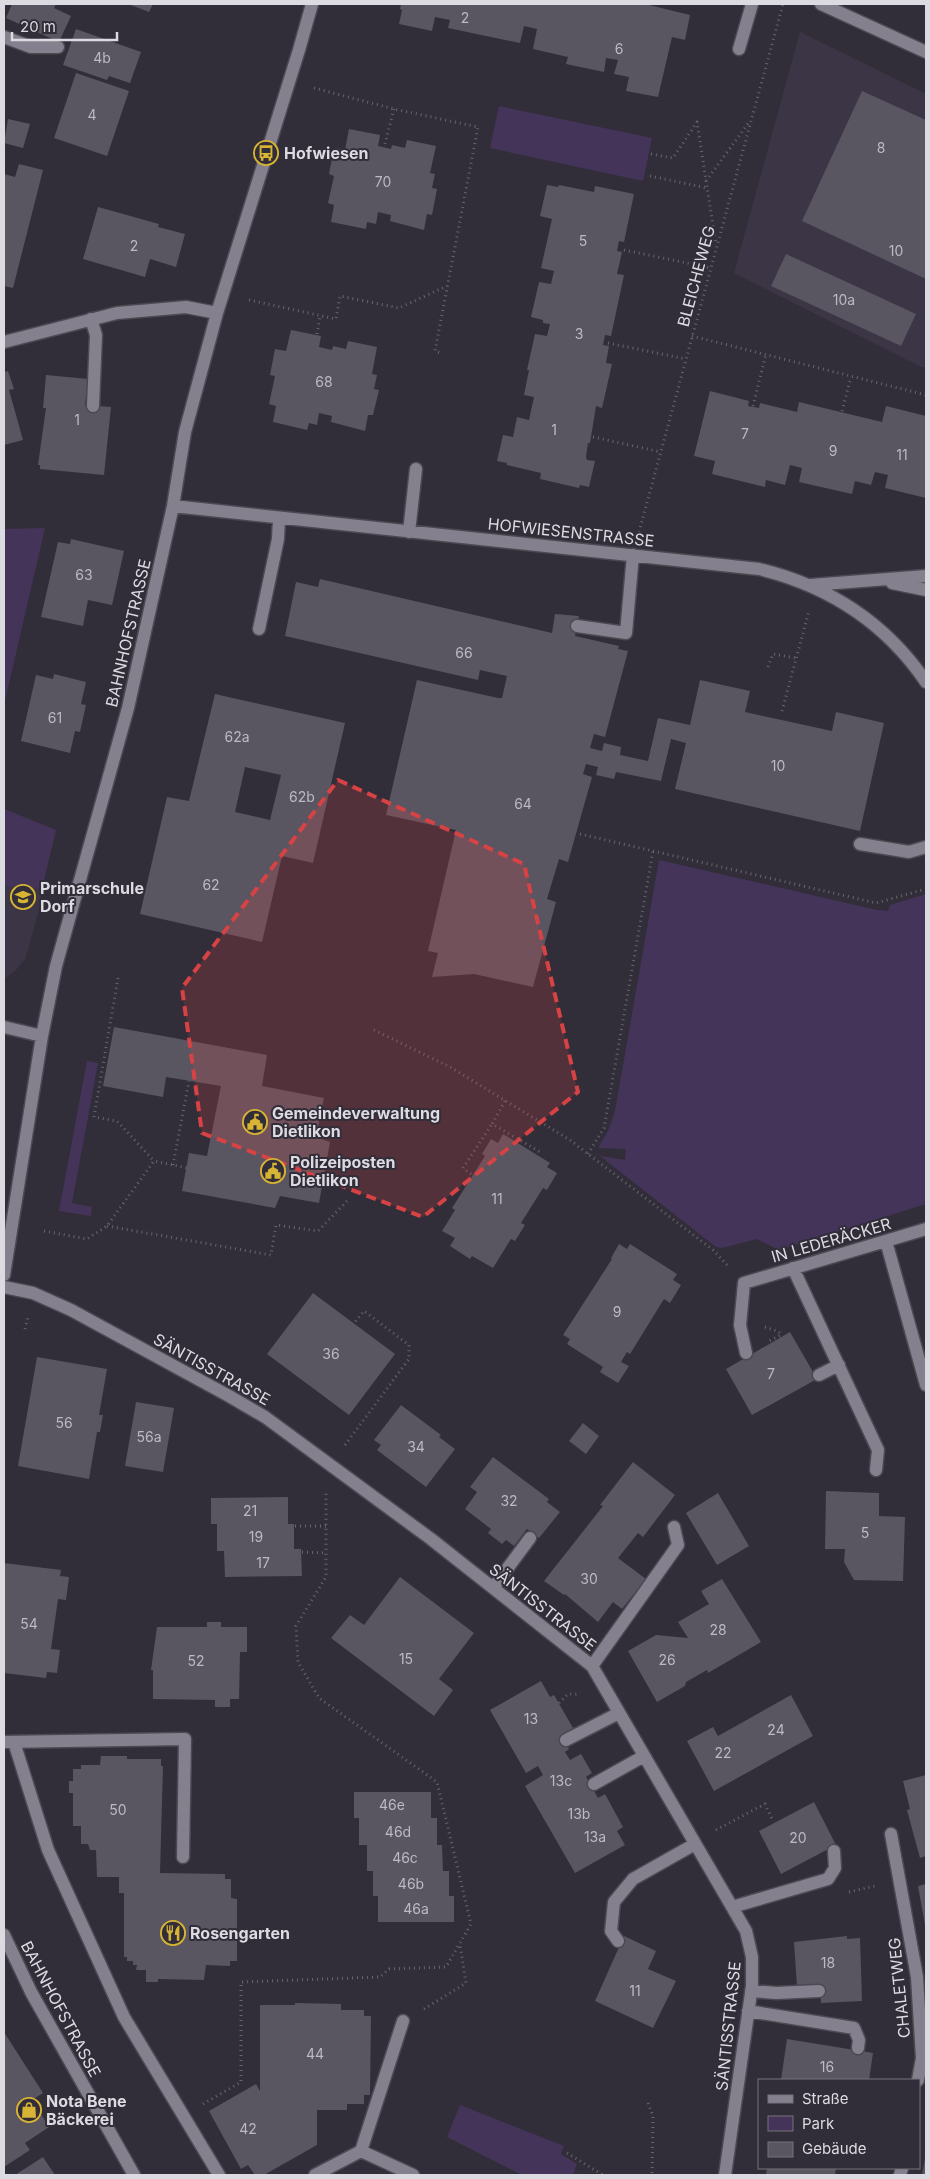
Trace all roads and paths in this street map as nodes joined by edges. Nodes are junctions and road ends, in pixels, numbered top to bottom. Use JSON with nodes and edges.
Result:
{"nodes":[{"id":1,"x":312,"y":4,"type":"edge"},
{"id":2,"x":752,"y":4,"type":"edge"},
{"id":3,"x":782,"y":4,"type":"edge"},
{"id":4,"x":821,"y":4,"type":"edge"},
{"id":5,"x":4,"y":36,"type":"edge"},
{"id":6,"x":58,"y":47,"type":"dead end"},
{"id":7,"x":739,"y":50,"type":"dead end"},
{"id":8,"x":926,"y":52,"type":"edge"},
{"id":9,"x":314,"y":88,"type":"dead end"},
{"id":10,"x":394,"y":109,"type":"junction"},
{"id":11,"x":751,"y":120,"type":"junction"},
{"id":12,"x":385,"y":144,"type":"dead end"},
{"id":13,"x":651,"y":154,"type":"dead end"},
{"id":14,"x":650,"y":176,"type":"dead end"},
{"id":15,"x":706,"y":181,"type":"junction"},
{"id":16,"x":707,"y":188,"type":"junction"},
{"id":17,"x":716,"y":248,"type":"junction"},
{"id":18,"x":624,"y":250,"type":"dead end"},
{"id":19,"x":711,"y":268,"type":"junction"},
{"id":20,"x":448,"y":286,"type":"junction"},
{"id":21,"x":249,"y":300,"type":"dead end"},
{"id":22,"x":217,"y":313,"type":"junction"},
{"id":23,"x":320,"y":316,"type":"junction"},
{"id":24,"x":91,"y":319,"type":"junction"},
{"id":25,"x":317,"y":334,"type":"dead end"},
{"id":26,"x":692,"y":336,"type":"junction"},
{"id":27,"x":4,"y":342,"type":"edge"},
{"id":28,"x":608,"y":343,"type":"dead end"},
{"id":29,"x":440,"y":353,"type":"dead end"},
{"id":30,"x":766,"y":354,"type":"junction"},
{"id":31,"x":686,"y":359,"type":"junction"},
{"id":32,"x":851,"y":376,"type":"junction"},
{"id":33,"x":926,"y":395,"type":"edge"},
{"id":34,"x":93,"y":406,"type":"dead end"},
{"id":35,"x":753,"y":406,"type":"dead end"},
{"id":36,"x":842,"y":411,"type":"dead end"},
{"id":37,"x":593,"y":437,"type":"dead end"},
{"id":38,"x":661,"y":452,"type":"junction"},
{"id":39,"x":416,"y":469,"type":"dead end"},
{"id":40,"x":173,"y":506,"type":"junction"},
{"id":41,"x":279,"y":518,"type":"junction"},
{"id":42,"x":409,"y":532,"type":"junction"},
{"id":43,"x":633,"y":556,"type":"junction"},
{"id":44,"x":926,"y":576,"type":"edge"},
{"id":45,"x":880,"y":580,"type":"junction"},
{"id":46,"x":812,"y":585,"type":"junction"},
{"id":47,"x":926,"y":590,"type":"edge"},
{"id":48,"x":809,"y":611,"type":"dead end"},
{"id":49,"x":577,"y":626,"type":"dead end"},
{"id":50,"x":259,"y":629,"type":"dead end"},
{"id":51,"x":796,"y":658,"type":"junction"},
{"id":52,"x":768,"y":667,"type":"dead end"},
{"id":53,"x":926,"y":682,"type":"edge"},
{"id":54,"x":782,"y":711,"type":"dead end"},
{"id":55,"x":580,"y":834,"type":"dead end"},
{"id":56,"x":860,"y":844,"type":"dead end"},
{"id":57,"x":926,"y":847,"type":"edge"},
{"id":58,"x":653,"y":851,"type":"junction"},
{"id":59,"x":926,"y":889,"type":"edge"},
{"id":60,"x":118,"y":978,"type":"dead end"},
{"id":61,"x":4,"y":1027,"type":"edge"},
{"id":62,"x":374,"y":1030,"type":"dead end"},
{"id":63,"x":42,"y":1036,"type":"junction"},
{"id":64,"x":189,"y":1081,"type":"dead end"},
{"id":65,"x":505,"y":1101,"type":"junction"},
{"id":66,"x":492,"y":1124,"type":"junction"},
{"id":67,"x":542,"y":1153,"type":"dead end"},
{"id":68,"x":588,"y":1154,"type":"junction"},
{"id":69,"x":154,"y":1161,"type":"junction"},
{"id":70,"x":173,"y":1166,"type":"junction"},
{"id":71,"x":187,"y":1168,"type":"dead end"},
{"id":72,"x":471,"y":1174,"type":"dead end"},
{"id":73,"x":349,"y":1199,"type":"dead end"},
{"id":74,"x":107,"y":1226,"type":"junction"},
{"id":75,"x":926,"y":1229,"type":"edge"},
{"id":76,"x":44,"y":1231,"type":"dead end"},
{"id":77,"x":886,"y":1241,"type":"junction"},
{"id":78,"x":713,"y":1250,"type":"dead end"},
{"id":79,"x":793,"y":1268,"type":"junction"},
{"id":80,"x":4,"y":1275,"type":"edge"},
{"id":81,"x":4,"y":1287,"type":"edge"},
{"id":82,"x":355,"y":1322,"type":"dead end"},
{"id":83,"x":779,"y":1332,"type":"dead end"},
{"id":84,"x":771,"y":1340,"type":"dead end"},
{"id":85,"x":746,"y":1352,"type":"dead end"},
{"id":86,"x":839,"y":1365,"type":"junction"},
{"id":87,"x":819,"y":1375,"type":"dead end"},
{"id":88,"x":926,"y":1385,"type":"edge"},
{"id":89,"x":344,"y":1446,"type":"dead end"},
{"id":90,"x":876,"y":1470,"type":"dead end"},
{"id":91,"x":326,"y":1488,"type":"dead end"},
{"id":92,"x":295,"y":1526,"type":"dead end"},
{"id":93,"x":326,"y":1526,"type":"junction"},
{"id":94,"x":674,"y":1527,"type":"dead end"},
{"id":95,"x":530,"y":1538,"type":"dead end"},
{"id":96,"x":302,"y":1552,"type":"dead end"},
{"id":97,"x":326,"y":1553,"type":"junction"},
{"id":98,"x":492,"y":1588,"type":"junction"},
{"id":99,"x":592,"y":1666,"type":"junction"},
{"id":100,"x":576,"y":1694,"type":"dead end"},
{"id":101,"x":559,"y":1703,"type":"dead end"},
{"id":102,"x":619,"y":1713,"type":"junction"},
{"id":103,"x":566,"y":1740,"type":"dead end"},
{"id":104,"x":9,"y":1742,"type":"edge"},
{"id":105,"x":644,"y":1756,"type":"junction"},
{"id":106,"x":594,"y":1784,"type":"dead end"},
{"id":107,"x":773,"y":1821,"type":"dead end"},
{"id":108,"x":891,"y":1834,"type":"dead end"},
{"id":109,"x":694,"y":1843,"type":"junction"},
{"id":110,"x":834,"y":1851,"type":"dead end"},
{"id":111,"x":184,"y":1857,"type":"dead end"},
{"id":112,"x":732,"y":1907,"type":"junction"},
{"id":113,"x":4,"y":1935,"type":"edge"},
{"id":114,"x":618,"y":1941,"type":"dead end"},
{"id":115,"x":460,"y":1944,"type":"junction"},
{"id":116,"x":751,"y":1991,"type":"junction"},
{"id":117,"x":819,"y":1991,"type":"dead end"},
{"id":118,"x":748,"y":2011,"type":"junction"},
{"id":119,"x":403,"y":2021,"type":"joint"},
{"id":120,"x":858,"y":2048,"type":"dead end"},
{"id":121,"x":918,"y":2079,"type":"edge"},
{"id":122,"x":648,"y":2102,"type":"dead end"},
{"id":123,"x":184,"y":2116,"type":"junction"},
{"id":124,"x":361,"y":2151,"type":"junction"},
{"id":125,"x":567,"y":2153,"type":"dead end"},
{"id":126,"x":134,"y":2175,"type":"edge"},
{"id":127,"x":219,"y":2175,"type":"edge"},
{"id":128,"x":315,"y":2175,"type":"edge"},
{"id":129,"x":414,"y":2175,"type":"edge"},
{"id":130,"x":603,"y":2175,"type":"edge"},
{"id":131,"x":652,"y":2175,"type":"edge"},
{"id":132,"x":725,"y":2175,"type":"edge"}],
"edges":[{"from":1,"to":22,"type":"street","name":"BAHNHOFSTRASSE"},
{"from":2,"to":7,"type":"street"},
{"from":3,"to":11,"type":"path","name":"BLEICHEWEG"},
{"from":4,"to":8,"type":"street"},
{"from":5,"to":6,"type":"street"},
{"from":9,"to":10,"type":"path"},
{"from":10,"to":12,"type":"path"},
{"from":10,"to":20,"type":"path"},
{"from":11,"to":15,"type":"path"},
{"from":11,"to":17,"type":"path","name":"BLEICHEWEG"},
{"from":13,"to":15,"type":"path"},
{"from":14,"to":16,"type":"path"},
{"from":15,"to":16,"type":"path"},
{"from":16,"to":17,"type":"path"},
{"from":17,"to":19,"type":"path","name":"BLEICHEWEG"},
{"from":18,"to":19,"type":"path"},
{"from":19,"to":26,"type":"path","name":"BLEICHEWEG"},
{"from":20,"to":23,"type":"path"},
{"from":20,"to":29,"type":"path"},
{"from":21,"to":23,"type":"path"},
{"from":22,"to":24,"type":"street"},
{"from":22,"to":40,"type":"street","name":"BAHNHOFSTRASSE"},
{"from":23,"to":25,"type":"path"},
{"from":24,"to":27,"type":"street"},
{"from":24,"to":34,"type":"street"},
{"from":26,"to":30,"type":"path"},
{"from":26,"to":31,"type":"path","name":"BLEICHEWEG"},
{"from":28,"to":31,"type":"path"},
{"from":30,"to":32,"type":"path"},
{"from":30,"to":35,"type":"path"},
{"from":31,"to":38,"type":"path","name":"BLEICHEWEG"},
{"from":32,"to":33,"type":"path"},
{"from":32,"to":36,"type":"path"},
{"from":37,"to":38,"type":"path"},
{"from":38,"to":43,"type":"path","name":"BLEICHEWEG"},
{"from":39,"to":42,"type":"street"},
{"from":40,"to":41,"type":"street","name":"HOFWIESENSTRASSE"},
{"from":40,"to":63,"type":"street","name":"BAHNHOFSTRASSE"},
{"from":41,"to":42,"type":"street","name":"HOFWIESENSTRASSE"},
{"from":41,"to":50,"type":"street"},
{"from":42,"to":43,"type":"street","name":"HOFWIESENSTRASSE"},
{"from":43,"to":46,"type":"street","name":"HOFWIESENSTRASSE"},
{"from":43,"to":49,"type":"street"},
{"from":44,"to":45,"type":"street"},
{"from":45,"to":46,"type":"street"},
{"from":45,"to":47,"type":"street"},
{"from":46,"to":53,"type":"street","name":"HOFWIESENSTRASSE"},
{"from":48,"to":51,"type":"path"},
{"from":51,"to":52,"type":"path"},
{"from":51,"to":54,"type":"path"},
{"from":55,"to":58,"type":"path"},
{"from":56,"to":57,"type":"street"},
{"from":58,"to":59,"type":"path"},
{"from":58,"to":68,"type":"path"},
{"from":60,"to":69,"type":"path"},
{"from":61,"to":63,"type":"street"},
{"from":62,"to":65,"type":"path"},
{"from":63,"to":80,"type":"street","name":"BAHNHOFSTRASSE"},
{"from":64,"to":70,"type":"path"},
{"from":65,"to":66,"type":"path"},
{"from":65,"to":68,"type":"path"},
{"from":66,"to":67,"type":"path"},
{"from":66,"to":72,"type":"path"},
{"from":68,"to":78,"type":"path"},
{"from":69,"to":70,"type":"path"},
{"from":69,"to":74,"type":"path"},
{"from":70,"to":71,"type":"path"},
{"from":73,"to":74,"type":"path"},
{"from":74,"to":76,"type":"path"},
{"from":75,"to":77,"type":"street","name":"IN LEDERÄCKER"},
{"from":77,"to":79,"type":"street","name":"IN LEDERÄCKER"},
{"from":77,"to":88,"type":"street"},
{"from":79,"to":85,"type":"street","name":"IN LEDERÄCKER"},
{"from":79,"to":86,"type":"street"},
{"from":81,"to":98,"type":"street","name":"SÄNTISSTRASSE"},
{"from":82,"to":89,"type":"path"},
{"from":83,"to":84,"type":"path"},
{"from":86,"to":87,"type":"street"},
{"from":86,"to":90,"type":"street"},
{"from":91,"to":93,"type":"path"},
{"from":92,"to":93,"type":"path"},
{"from":93,"to":97,"type":"path"},
{"from":94,"to":99,"type":"street"},
{"from":95,"to":98,"type":"street"},
{"from":96,"to":97,"type":"path"},
{"from":97,"to":115,"type":"path"},
{"from":98,"to":99,"type":"street","name":"SÄNTISSTRASSE"},
{"from":99,"to":102,"type":"street","name":"SÄNTISSTRASSE"},
{"from":100,"to":101,"type":"path"},
{"from":102,"to":103,"type":"street"},
{"from":102,"to":105,"type":"street","name":"SÄNTISSTRASSE"},
{"from":104,"to":111,"type":"street"},
{"from":104,"to":123,"type":"street"},
{"from":105,"to":106,"type":"street"},
{"from":105,"to":109,"type":"street","name":"SÄNTISSTRASSE"},
{"from":107,"to":109,"type":"path"},
{"from":108,"to":121,"type":"street","name":"CHALETWEG"},
{"from":109,"to":112,"type":"street","name":"SÄNTISSTRASSE"},
{"from":109,"to":114,"type":"street"},
{"from":110,"to":112,"type":"street"},
{"from":112,"to":116,"type":"street","name":"SÄNTISSTRASSE"},
{"from":113,"to":126,"type":"street","name":"BAHNHOFSTRASSE"},
{"from":115,"to":119,"type":"path"},
{"from":115,"to":123,"type":"path"},
{"from":116,"to":117,"type":"street"},
{"from":116,"to":118,"type":"street","name":"SÄNTISSTRASSE"},
{"from":118,"to":120,"type":"street"},
{"from":118,"to":132,"type":"street","name":"SÄNTISSTRASSE"},
{"from":119,"to":124,"type":"street"},
{"from":122,"to":131,"type":"path"},
{"from":123,"to":127,"type":"street"},
{"from":124,"to":128,"type":"street"},
{"from":124,"to":129,"type":"street"},
{"from":125,"to":130,"type":"path"}]}
